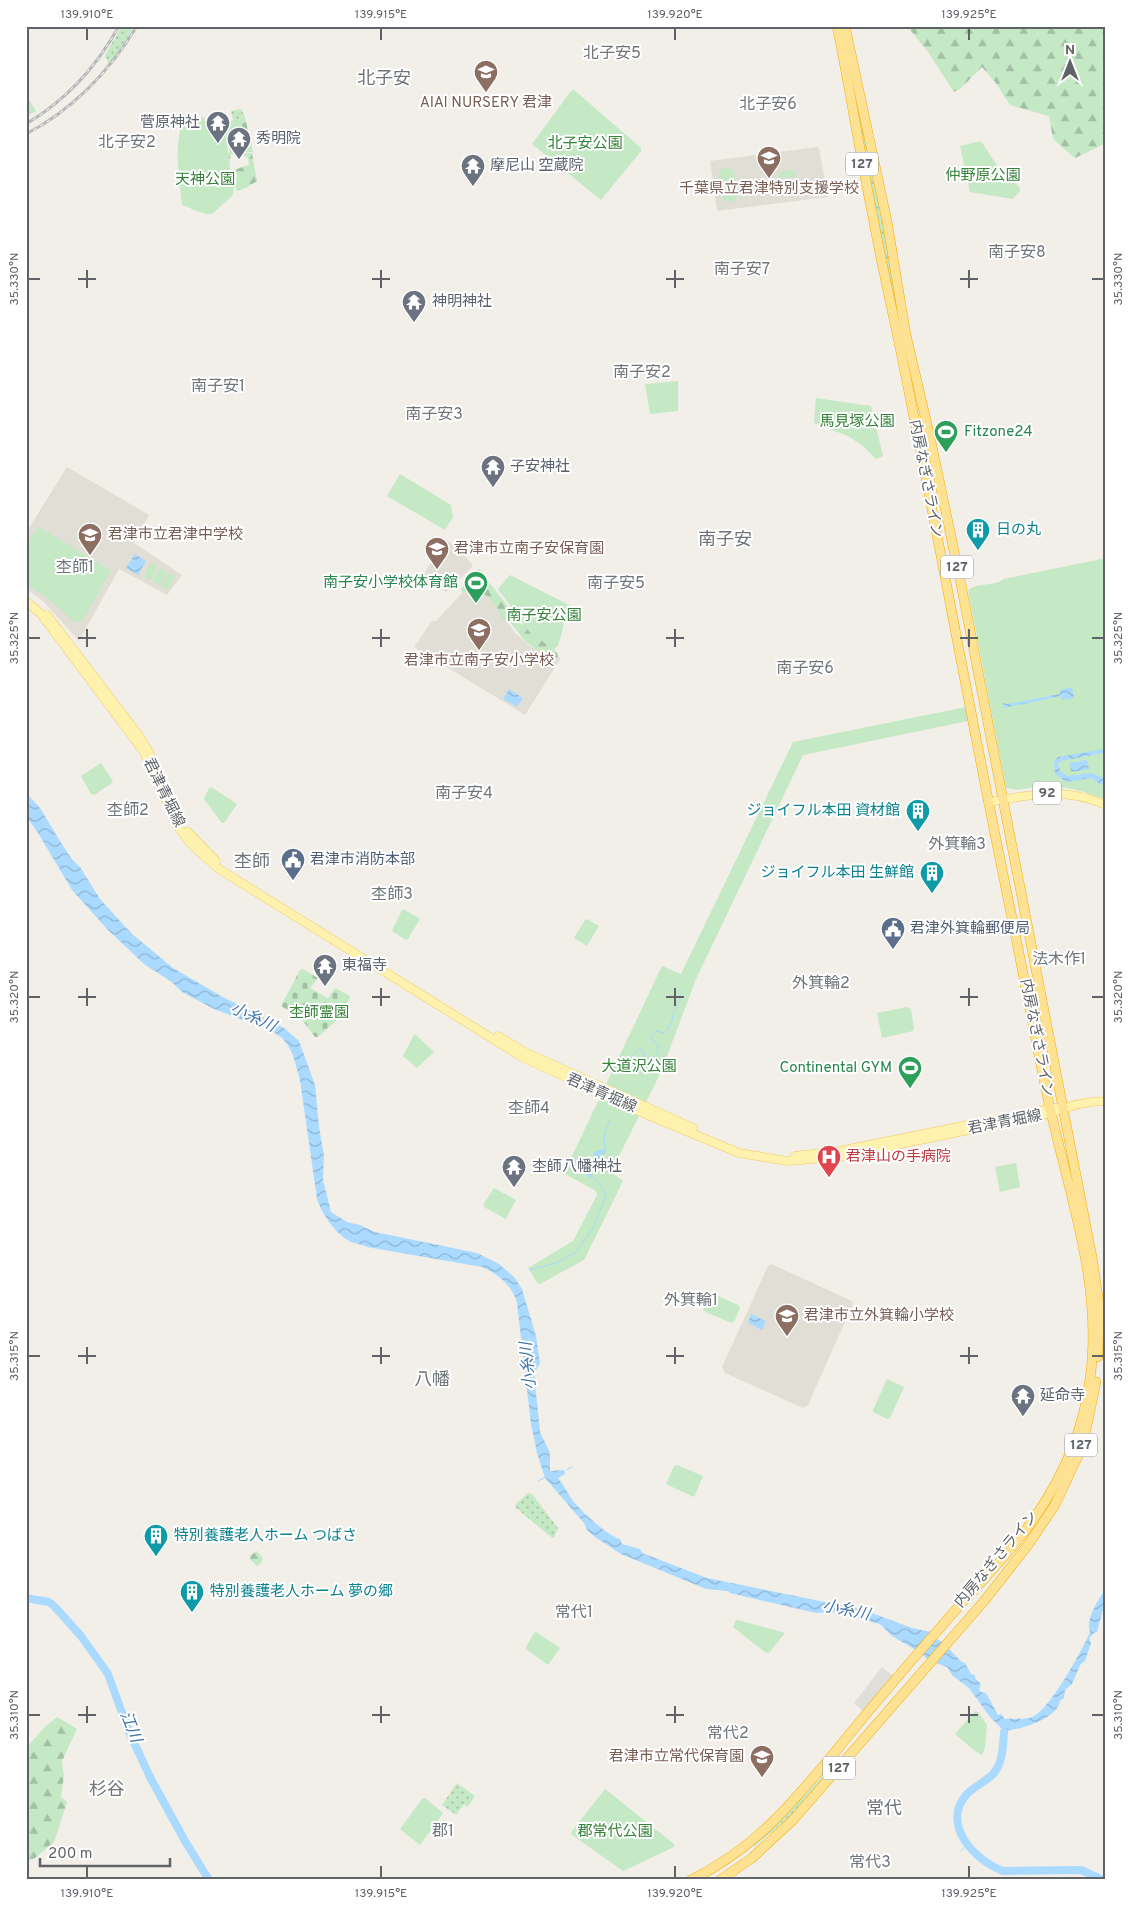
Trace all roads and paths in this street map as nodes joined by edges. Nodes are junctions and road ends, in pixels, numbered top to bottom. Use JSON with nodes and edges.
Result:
{"nodes":[{"id":1,"x":837,"y":26,"type":"edge"},
{"id":2,"x":845,"y":26,"type":"edge"},
{"id":3,"x":26,"y":595,"type":"edge"},
{"id":4,"x":26,"y":601,"type":"edge"},
{"id":5,"x":1003,"y":800,"type":"junction"},
{"id":6,"x":988,"y":802,"type":"junction"},
{"id":7,"x":1106,"y":806,"type":"edge"},
{"id":8,"x":1106,"y":1102,"type":"edge"},
{"id":9,"x":1063,"y":1109,"type":"junction"},
{"id":10,"x":1051,"y":1111,"type":"junction"},
{"id":11,"x":691,"y":1880,"type":"edge"},
{"id":12,"x":720,"y":1880,"type":"edge"}],
"edges":[{"from":1,"to":6,"type":"highway","name":"内房なぎさライン","number":"127"},
{"from":2,"to":5,"type":"highway","name":"内房なぎさライン","number":"127"},
{"from":3,"to":10,"type":"main road","name":"君津青堀線"},
{"from":4,"to":10,"type":"main road","name":"君津青堀線"},
{"from":5,"to":6,"type":"main road","number":"92"},
{"from":5,"to":7,"type":"main road","number":"92"},
{"from":5,"to":9,"type":"highway","name":"内房なぎさライン","number":"127"},
{"from":6,"to":10,"type":"highway","name":"内房なぎさライン","number":"127"},
{"from":8,"to":9,"type":"main road","name":"君津青堀線"},
{"from":9,"to":10,"type":"main road","name":"君津青堀線"},
{"from":9,"to":12,"type":"highway","name":"内房なぎさライン","number":"127"},
{"from":10,"to":11,"type":"highway","name":"内房なぎさライン","number":"127"}]}
